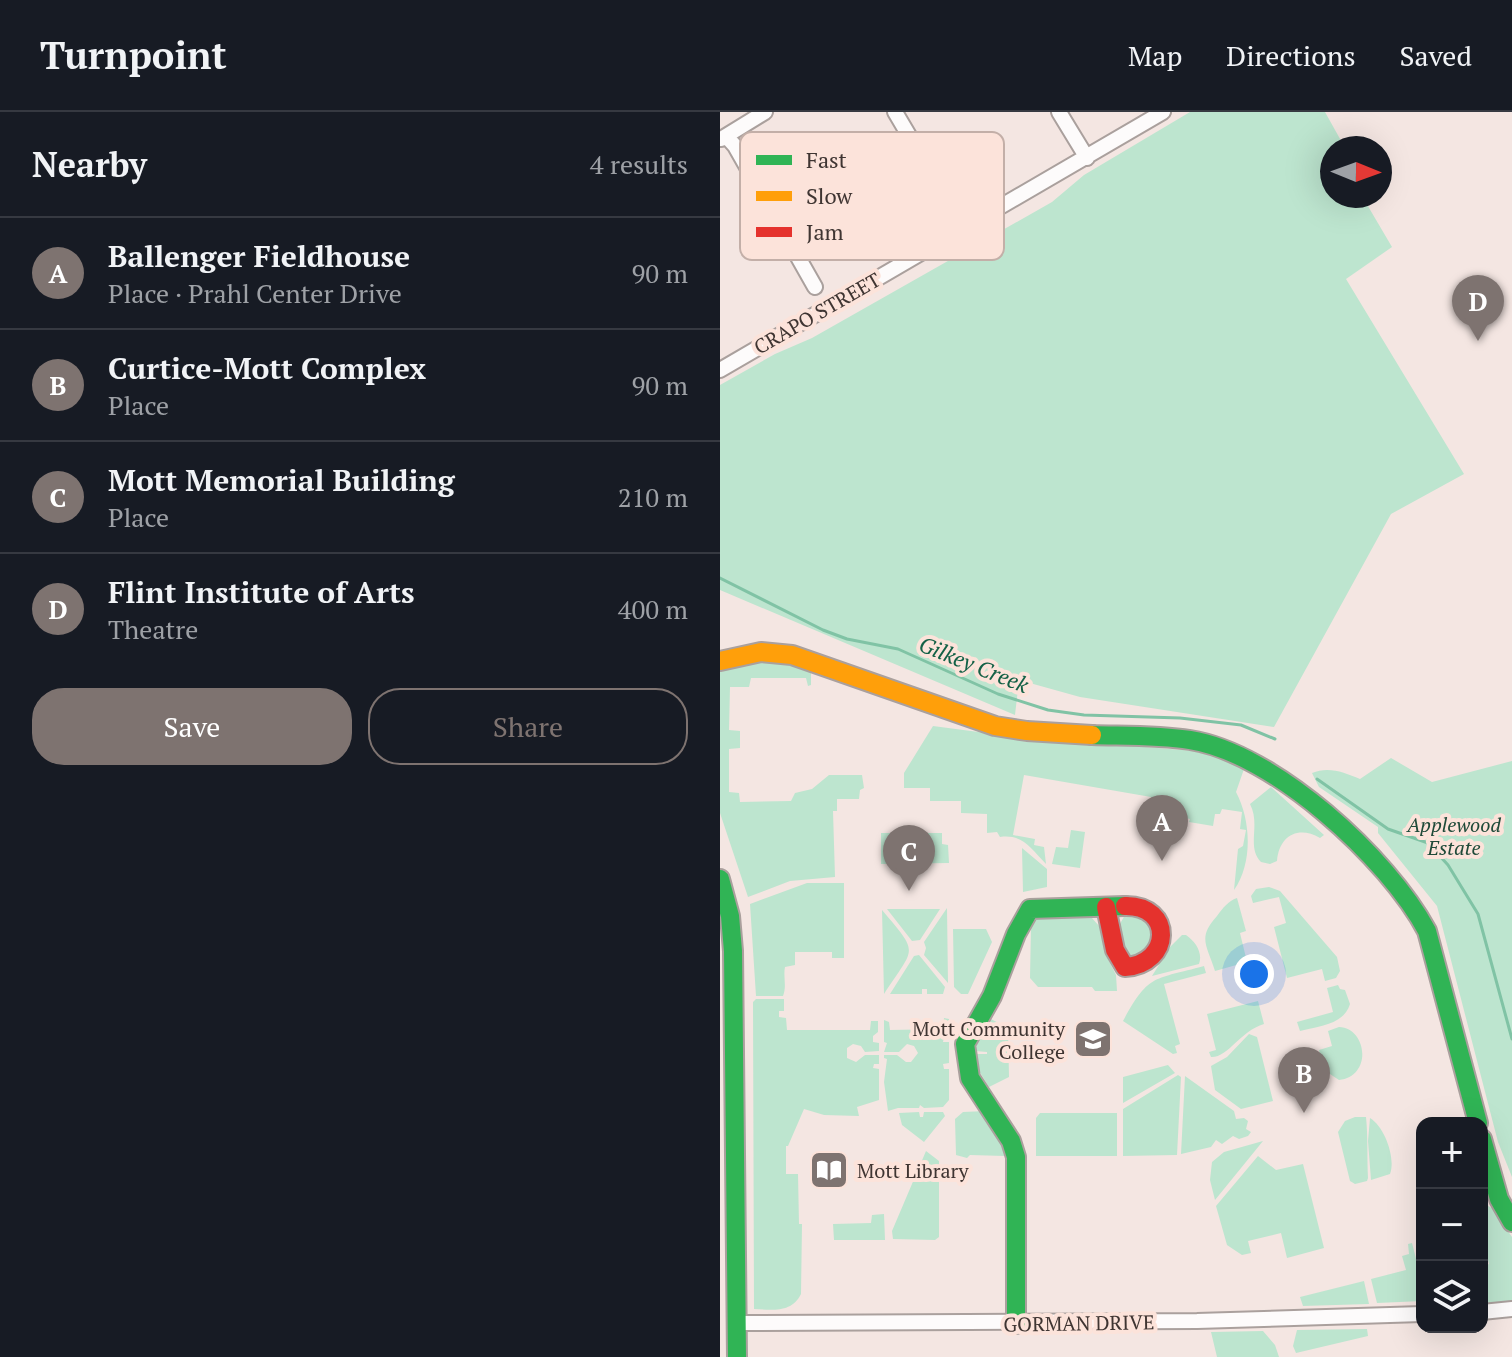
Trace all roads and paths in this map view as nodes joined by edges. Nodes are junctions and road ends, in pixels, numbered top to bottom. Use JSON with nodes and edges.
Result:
{"nodes":[{"id":1,"x":765,"y":112,"type":"edge"},
{"id":2,"x":895,"y":112,"type":"edge"},
{"id":3,"x":1059,"y":112,"type":"edge"},
{"id":4,"x":1163,"y":112,"type":"edge"},
{"id":5,"x":907,"y":132,"type":"edge"},
{"id":6,"x":723,"y":138,"type":"edge"},
{"id":7,"x":740,"y":155,"type":"edge"},
{"id":8,"x":1087,"y":158,"type":"junction"},
{"id":9,"x":1004,"y":206,"type":"edge"},
{"id":10,"x":800,"y":260,"type":"edge"},
{"id":11,"x":910,"y":260,"type":"edge"},
{"id":12,"x":815,"y":287,"type":"dead end"},
{"id":13,"x":720,"y":370,"type":"edge"},
{"id":14,"x":720,"y":661,"type":"edge"},
{"id":15,"x":720,"y":879,"type":"edge"},
{"id":16,"x":1106,"y":907,"type":"dead end"},
{"id":17,"x":727,"y":1064,"type":"edge"},
{"id":18,"x":1476,"y":1117,"type":"edge"},
{"id":19,"x":1488,"y":1160,"type":"edge"},
{"id":20,"x":1512,"y":1222,"type":"edge"},
{"id":21,"x":728,"y":1270,"type":"edge"},
{"id":22,"x":1512,"y":1309,"type":"edge"},
{"id":23,"x":1488,"y":1311,"type":"edge"},
{"id":24,"x":1416,"y":1314,"type":"edge"},
{"id":25,"x":736,"y":1323,"type":"junction"},
{"id":26,"x":1016,"y":1324,"type":"junction"},
{"id":27,"x":737,"y":1357,"type":"edge"}],
"edges":[{"from":1,"to":6,"type":"street"},
{"from":2,"to":5,"type":"street"},
{"from":3,"to":8,"type":"street"},
{"from":4,"to":8,"type":"street","name":"CRAPO STREET"},
{"from":6,"to":7,"type":"street"},
{"from":8,"to":9,"type":"street","name":"CRAPO STREET"},
{"from":10,"to":12,"type":"street"},
{"from":11,"to":13,"type":"street","name":"CRAPO STREET"},
{"from":14,"to":18,"type":"street"},
{"from":15,"to":17,"type":"street"},
{"from":16,"to":26,"type":"street"},
{"from":17,"to":21,"type":"street"},
{"from":19,"to":20,"type":"street"},
{"from":21,"to":25,"type":"street"},
{"from":22,"to":23,"type":"street"},
{"from":24,"to":26,"type":"street","name":"GORMAN DRIVE"},
{"from":25,"to":26,"type":"street","name":"GORMAN DRIVE"},
{"from":25,"to":27,"type":"street"}]}
